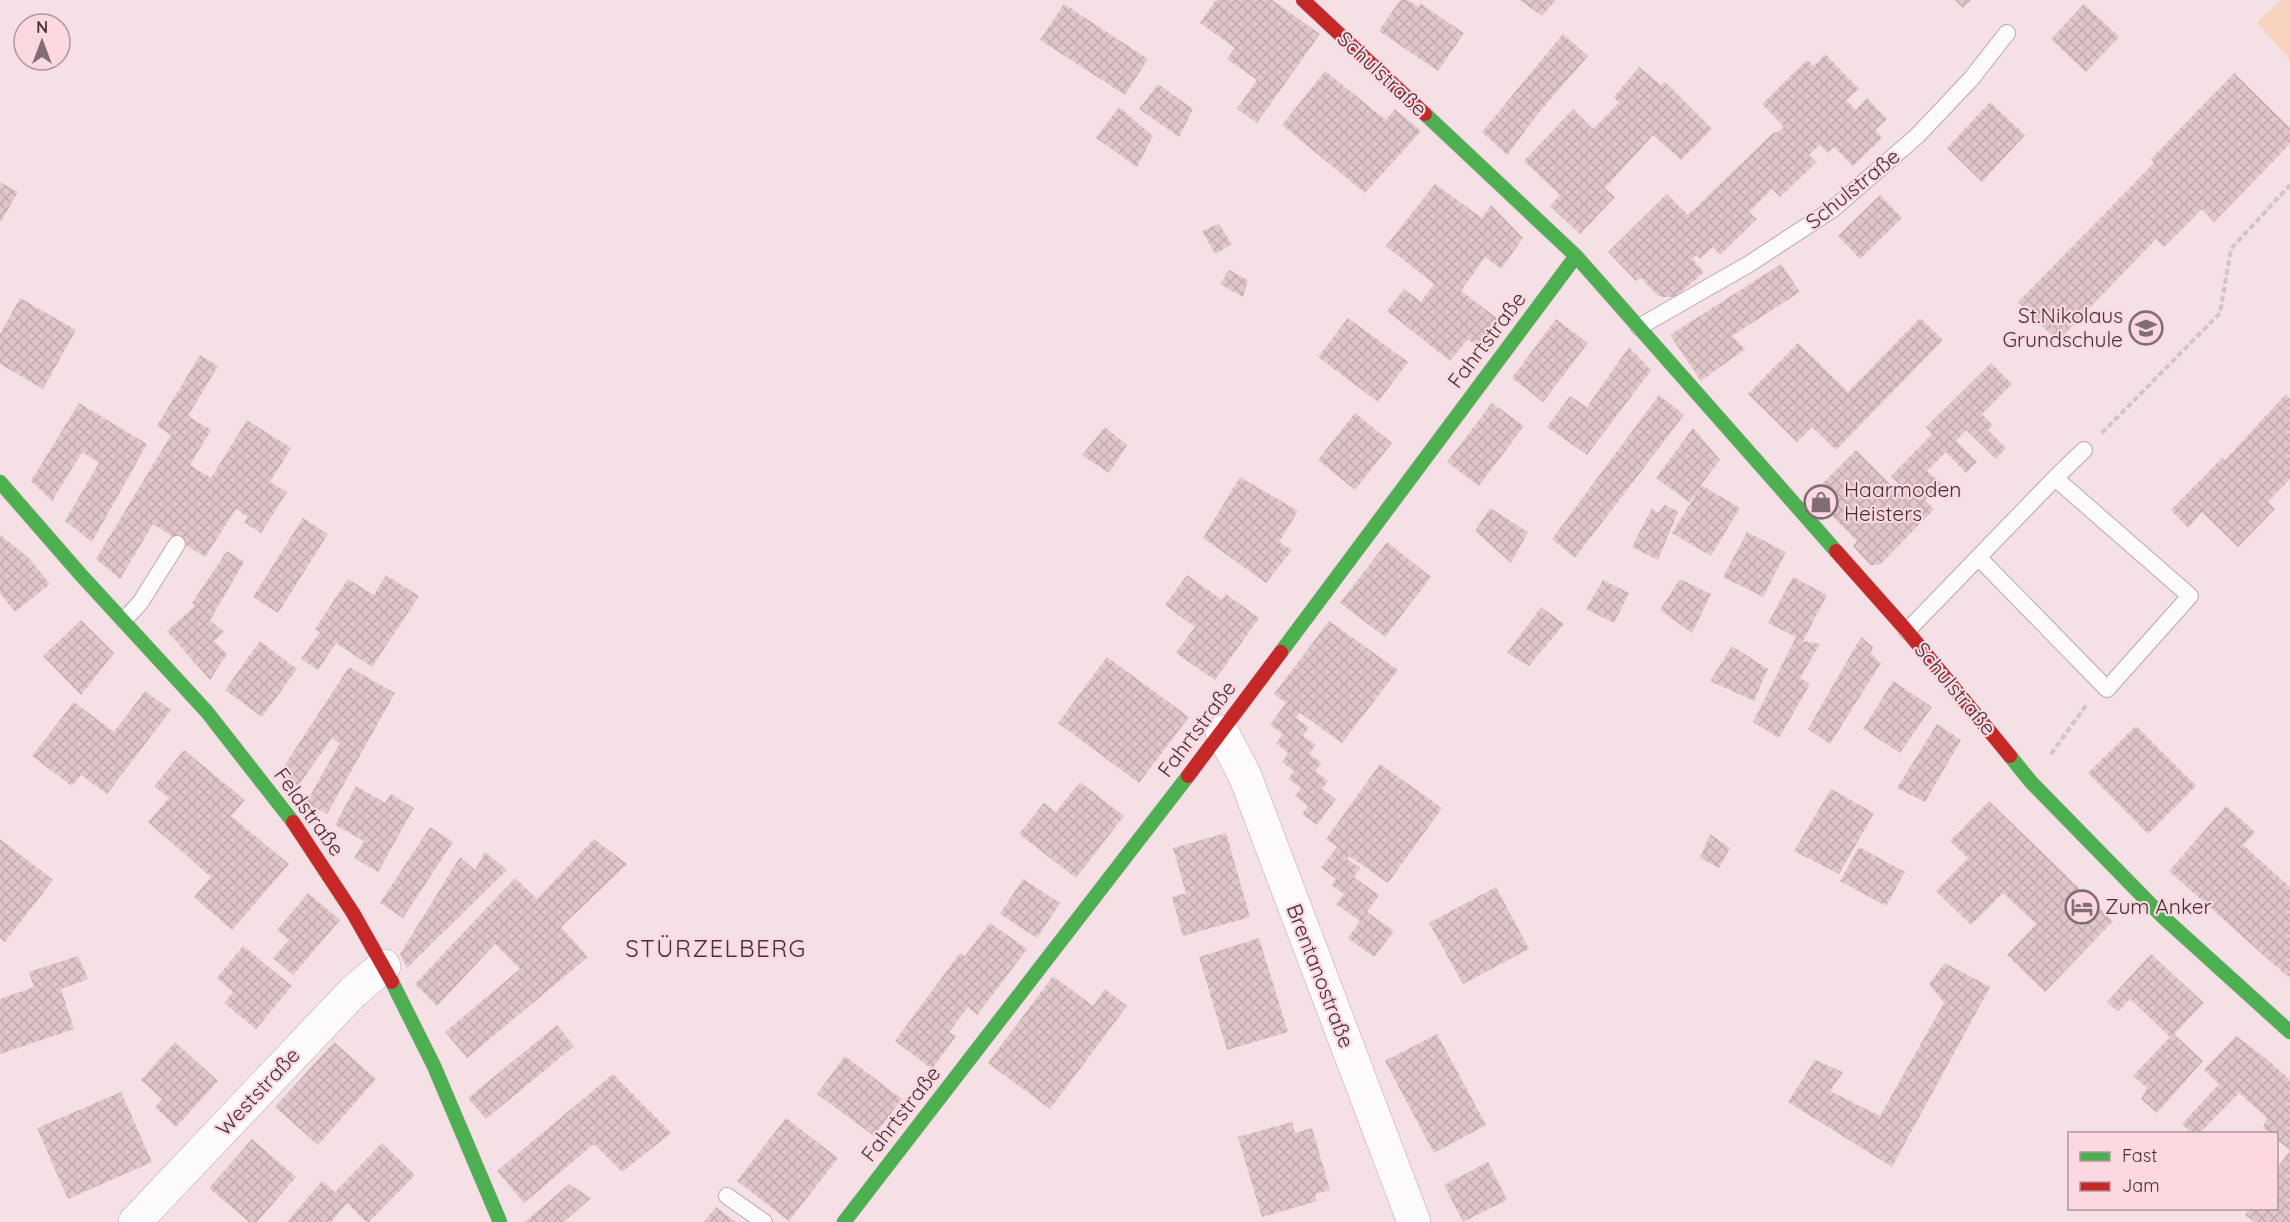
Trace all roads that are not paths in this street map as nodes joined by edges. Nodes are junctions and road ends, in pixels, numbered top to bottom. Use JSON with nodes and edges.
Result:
{"nodes":[{"id":1,"x":1303,"y":0,"type":"edge"},
{"id":2,"x":2007,"y":33,"type":"dead end"},
{"id":3,"x":1576,"y":256,"type":"junction"},
{"id":4,"x":1639,"y":327,"type":"junction"},
{"id":5,"x":2084,"y":450,"type":"road end"},
{"id":6,"x":2055,"y":478,"type":"junction"},
{"id":7,"x":0,"y":482,"type":"edge"},
{"id":8,"x":177,"y":544,"type":"dead end"},
{"id":9,"x":1979,"y":558,"type":"junction"},
{"id":10,"x":124,"y":620,"type":"junction"},
{"id":11,"x":1907,"y":631,"type":"junction"},
{"id":12,"x":1221,"y":732,"type":"junction"},
{"id":13,"x":384,"y":966,"type":"junction"},
{"id":14,"x":2290,"y":1032,"type":"edge"},
{"id":15,"x":726,"y":1196,"type":"dead end"},
{"id":16,"x":135,"y":1222,"type":"edge"},
{"id":17,"x":500,"y":1222,"type":"edge"},
{"id":18,"x":764,"y":1222,"type":"edge"},
{"id":19,"x":844,"y":1222,"type":"edge"},
{"id":20,"x":1414,"y":1222,"type":"edge"}],
"edges":[{"from":1,"to":3,"type":"street","name":"Schulstraße"},
{"from":2,"to":4,"type":"lane","name":"Schulstraße"},
{"from":3,"to":4,"type":"street","name":"Schulstraße"},
{"from":3,"to":12,"type":"street","name":"Fahrtstraße"},
{"from":4,"to":11,"type":"street","name":"Schulstraße"},
{"from":5,"to":6,"type":"lane"},
{"from":6,"to":9,"type":"lane"},
{"from":6,"to":9,"type":"lane"},
{"from":7,"to":10,"type":"street","name":"Feldstraße"},
{"from":8,"to":10,"type":"lane"},
{"from":9,"to":11,"type":"lane"},
{"from":10,"to":13,"type":"street","name":"Feldstraße"},
{"from":11,"to":14,"type":"street","name":"Schulstraße"},
{"from":12,"to":19,"type":"street","name":"Fahrtstraße"},
{"from":12,"to":20,"type":"street","name":"Brentanostraße"},
{"from":13,"to":16,"type":"street","name":"Weststraße"},
{"from":13,"to":17,"type":"street","name":"Feldstraße"},
{"from":15,"to":18,"type":"lane"}]}
